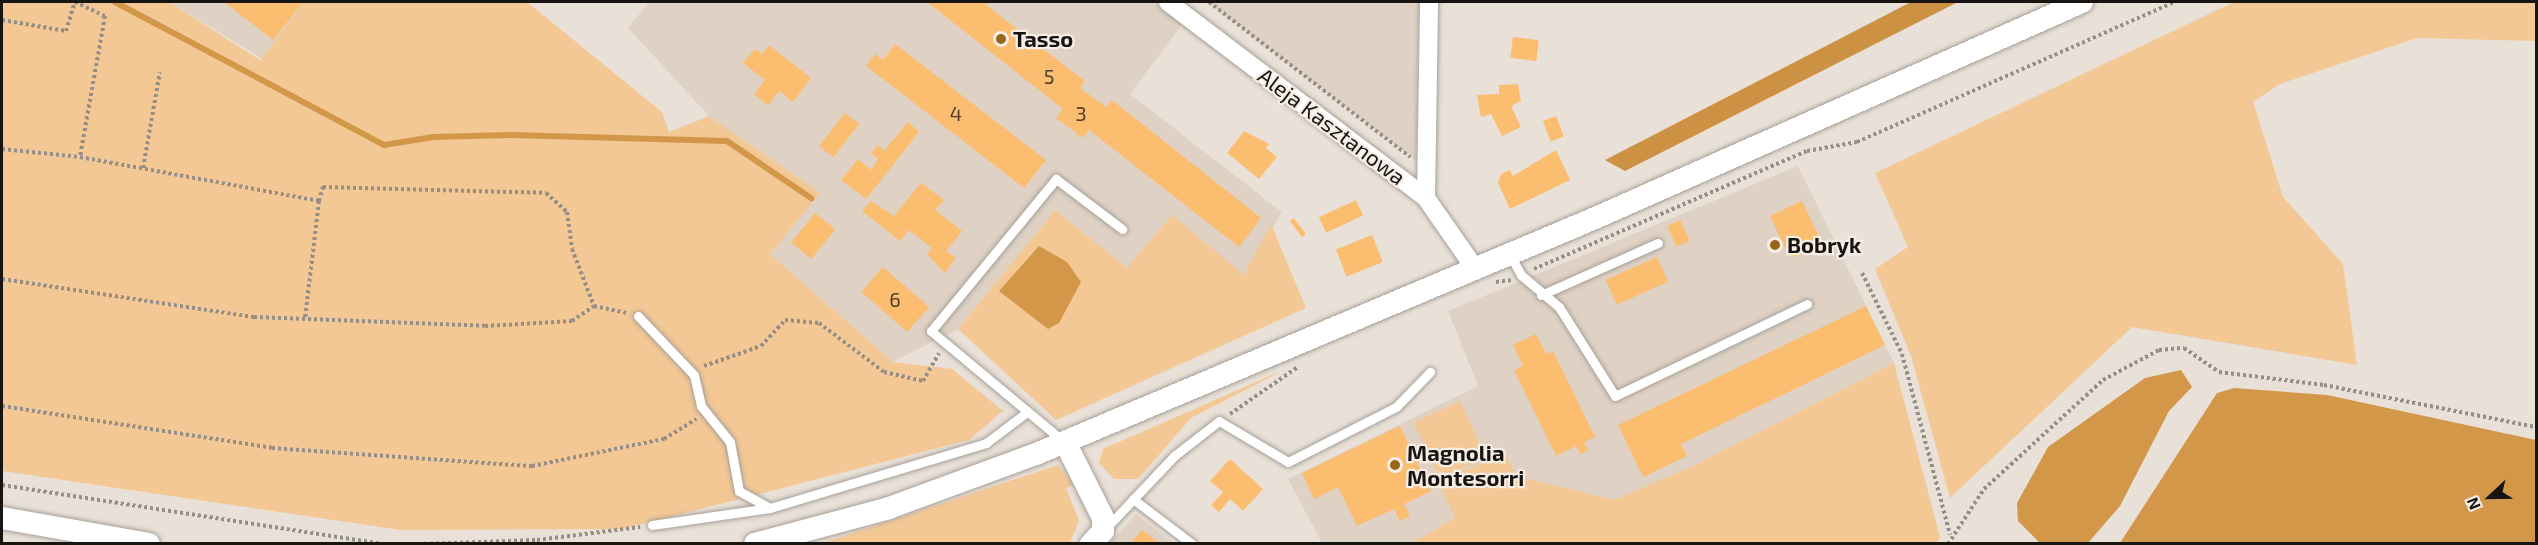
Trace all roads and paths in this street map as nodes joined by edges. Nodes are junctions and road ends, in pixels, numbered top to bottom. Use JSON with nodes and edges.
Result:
{"nodes":[{"id":1,"x":1168,"y":2,"type":"edge"},
{"id":2,"x":1209,"y":2,"type":"edge"},
{"id":3,"x":1429,"y":2,"type":"edge"},
{"id":4,"x":2082,"y":2,"type":"edge"},
{"id":5,"x":2174,"y":2,"type":"edge"},
{"id":6,"x":2,"y":20,"type":"edge"},
{"id":7,"x":160,"y":72,"type":"dead end"},
{"id":8,"x":2,"y":149,"type":"edge"},
{"id":9,"x":80,"y":157,"type":"junction"},
{"id":10,"x":143,"y":168,"type":"junction"},
{"id":11,"x":1430,"y":172,"type":"junction"},
{"id":12,"x":1426,"y":198,"type":"junction"},
{"id":13,"x":319,"y":201,"type":"junction"},
{"id":14,"x":1122,"y":230,"type":"dead end"},
{"id":15,"x":1658,"y":243,"type":"dead end"},
{"id":16,"x":1510,"y":255,"type":"junction"},
{"id":17,"x":1476,"y":270,"type":"junction"},
{"id":18,"x":1862,"y":273,"type":"dead end"},
{"id":19,"x":1521,"y":275,"type":"junction"},
{"id":20,"x":2,"y":279,"type":"edge"},
{"id":21,"x":1541,"y":295,"type":"junction"},
{"id":22,"x":1807,"y":304,"type":"dead end"},
{"id":23,"x":594,"y":306,"type":"junction"},
{"id":24,"x":638,"y":316,"type":"joint"},
{"id":25,"x":305,"y":318,"type":"junction"},
{"id":26,"x":945,"y":342,"type":"junction"},
{"id":27,"x":1304,"y":363,"type":"dead end"},
{"id":28,"x":690,"y":371,"type":"junction"},
{"id":29,"x":1430,"y":372,"type":"dead end"},
{"id":30,"x":2,"y":405,"type":"edge"},
{"id":31,"x":706,"y":412,"type":"junction"},
{"id":32,"x":1027,"y":412,"type":"junction"},
{"id":33,"x":1219,"y":421,"type":"junction"},
{"id":34,"x":2536,"y":427,"type":"edge"},
{"id":35,"x":1065,"y":442,"type":"junction"},
{"id":36,"x":2,"y":485,"type":"edge"},
{"id":37,"x":1133,"y":499,"type":"junction"},
{"id":38,"x":770,"y":508,"type":"junction"},
{"id":39,"x":2,"y":519,"type":"edge"},
{"id":40,"x":652,"y":525,"type":"joint"},
{"id":41,"x":1950,"y":535,"type":"junction"},
{"id":42,"x":1097,"y":537,"type":"edge"},
{"id":43,"x":149,"y":543,"type":"edge"},
{"id":44,"x":384,"y":543,"type":"edge"},
{"id":45,"x":418,"y":543,"type":"edge"},
{"id":46,"x":755,"y":543,"type":"edge"},
{"id":47,"x":1192,"y":543,"type":"edge"},
{"id":48,"x":1948,"y":543,"type":"edge"}],
"edges":[{"from":1,"to":12,"type":"street","name":"Aleja Kasztanowa"},
{"from":2,"to":11,"type":"path"},
{"from":3,"to":11,"type":"street"},
{"from":4,"to":16,"type":"street"},
{"from":5,"to":19,"type":"path"},
{"from":6,"to":9,"type":"path"},
{"from":7,"to":10,"type":"path"},
{"from":8,"to":9,"type":"path"},
{"from":9,"to":10,"type":"path"},
{"from":10,"to":13,"type":"path"},
{"from":11,"to":12,"type":"street"},
{"from":12,"to":17,"type":"street","name":"Aleja Kasztanowa"},
{"from":13,"to":23,"type":"path"},
{"from":13,"to":25,"type":"path"},
{"from":14,"to":26,"type":"lane"},
{"from":15,"to":21,"type":"lane"},
{"from":16,"to":17,"type":"street"},
{"from":16,"to":19,"type":"lane"},
{"from":17,"to":35,"type":"street"},
{"from":18,"to":41,"type":"path"},
{"from":19,"to":21,"type":"lane"},
{"from":20,"to":25,"type":"path"},
{"from":21,"to":22,"type":"lane"},
{"from":23,"to":24,"type":"path"},
{"from":23,"to":25,"type":"path"},
{"from":24,"to":28,"type":"lane"},
{"from":26,"to":28,"type":"path"},
{"from":26,"to":32,"type":"lane"},
{"from":27,"to":33,"type":"path"},
{"from":28,"to":31,"type":"lane"},
{"from":29,"to":33,"type":"lane"},
{"from":30,"to":31,"type":"path"},
{"from":31,"to":38,"type":"lane"},
{"from":32,"to":35,"type":"lane"},
{"from":32,"to":38,"type":"lane"},
{"from":33,"to":37,"type":"lane"},
{"from":34,"to":41,"type":"path"},
{"from":35,"to":42,"type":"street"},
{"from":35,"to":46,"type":"street"},
{"from":36,"to":44,"type":"path"},
{"from":37,"to":42,"type":"lane"},
{"from":37,"to":47,"type":"lane"},
{"from":38,"to":40,"type":"lane"},
{"from":39,"to":43,"type":"street"},
{"from":40,"to":45,"type":"path"},
{"from":41,"to":48,"type":"path"}]}
